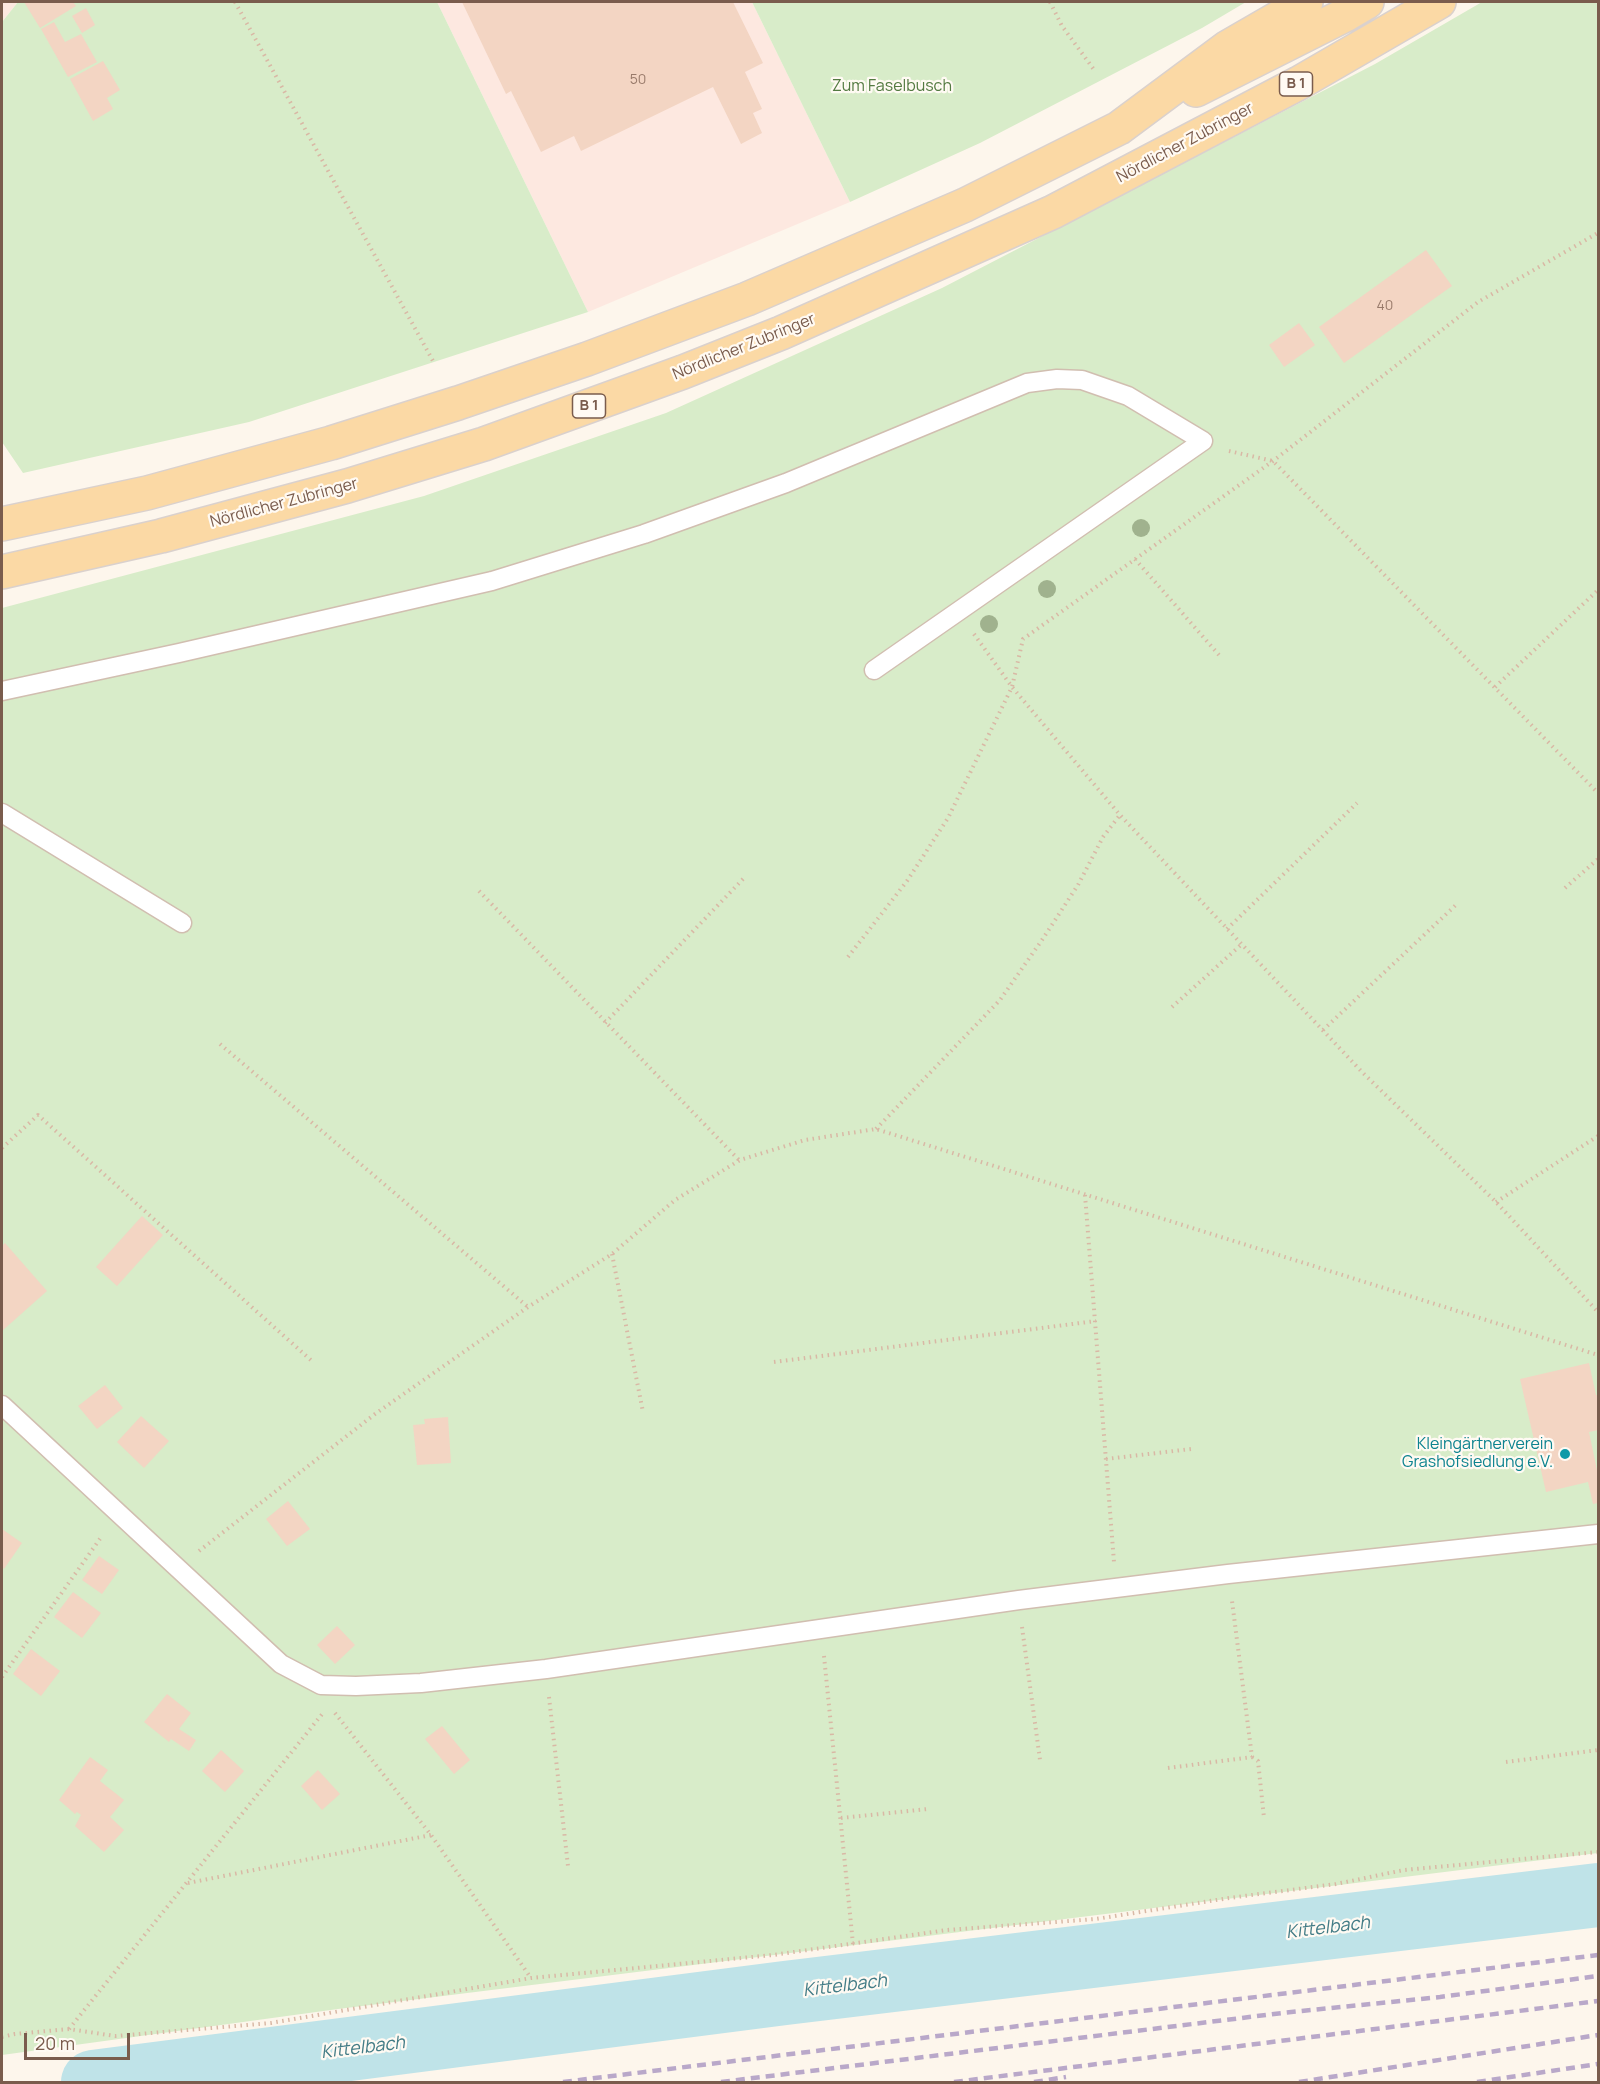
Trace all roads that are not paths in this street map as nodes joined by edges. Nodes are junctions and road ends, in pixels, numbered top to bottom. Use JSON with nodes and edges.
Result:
{"nodes":[{"id":1,"x":1306,"y":2,"type":"edge"},
{"id":2,"x":1367,"y":2,"type":"edge"},
{"id":3,"x":1439,"y":2,"type":"edge"},
{"id":4,"x":1119,"y":128,"type":"junction"},
{"id":5,"x":2,"y":524,"type":"edge"},
{"id":6,"x":2,"y":572,"type":"edge"},
{"id":7,"x":874,"y":670,"type":"dead end"},
{"id":8,"x":2,"y":691,"type":"edge"},
{"id":9,"x":2,"y":813,"type":"edge"},
{"id":10,"x":182,"y":923,"type":"dead end"},
{"id":11,"x":2,"y":1405,"type":"edge"},
{"id":12,"x":1599,"y":1534,"type":"edge"}],
"edges":[{"from":1,"to":4,"type":"main road","number":"B 1"},
{"from":2,"to":4,"type":"main road","number":"B 1"},
{"from":3,"to":6,"type":"main road","name":"Nördlicher Zubringer","number":"B 1"},
{"from":4,"to":5,"type":"main road","number":"B 1"},
{"from":7,"to":8,"type":"lane"},
{"from":9,"to":10,"type":"lane"},
{"from":11,"to":12,"type":"lane"}]}
